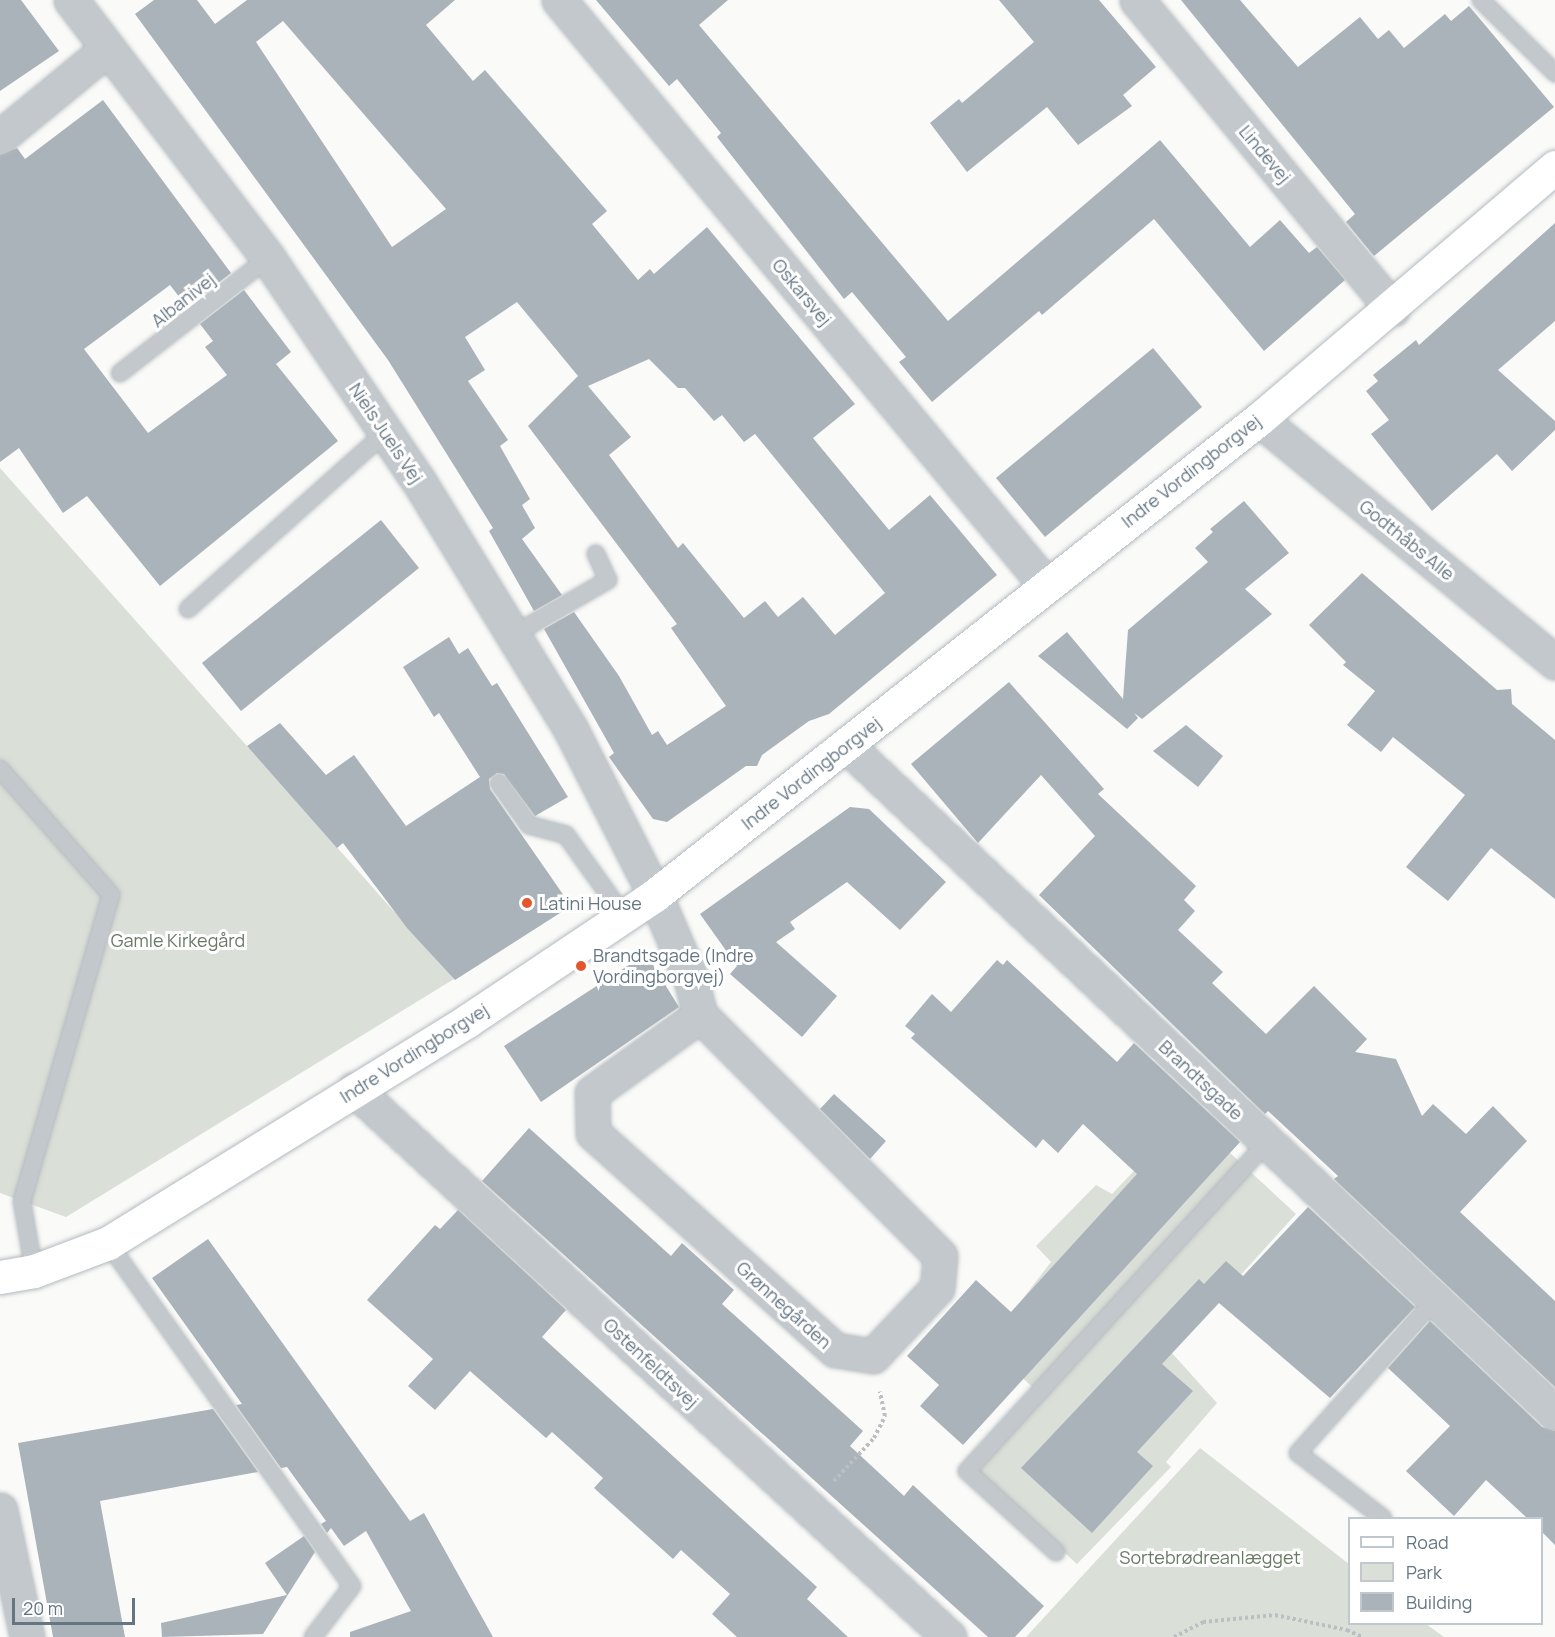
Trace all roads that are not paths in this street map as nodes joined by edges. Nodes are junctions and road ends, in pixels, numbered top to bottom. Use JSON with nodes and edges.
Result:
{"nodes":[{"id":1,"x":71,"y":0,"type":"edge"},
{"id":2,"x":559,"y":0,"type":"edge"},
{"id":3,"x":1137,"y":0,"type":"edge"},
{"id":4,"x":1481,"y":0,"type":"edge"},
{"id":5,"x":107,"y":49,"type":"junction"},
{"id":6,"x":1555,"y":73,"type":"edge"},
{"id":7,"x":0,"y":137,"type":"edge"},
{"id":8,"x":1555,"y":167,"type":"edge"},
{"id":9,"x":268,"y":258,"type":"junction"},
{"id":10,"x":1393,"y":309,"type":"junction"},
{"id":11,"x":120,"y":373,"type":"dead end"},
{"id":12,"x":1259,"y":419,"type":"junction"},
{"id":13,"x":386,"y":432,"type":"junction"},
{"id":14,"x":596,"y":554,"type":"dead end"},
{"id":15,"x":1045,"y":584,"type":"junction"},
{"id":16,"x":188,"y":609,"type":"dead end"},
{"id":17,"x":513,"y":635,"type":"junction"},
{"id":18,"x":1555,"y":662,"type":"edge"},
{"id":19,"x":847,"y":746,"type":"junction"},
{"id":20,"x":0,"y":769,"type":"edge"},
{"id":21,"x":499,"y":783,"type":"dead end"},
{"id":22,"x":655,"y":895,"type":"junction"},
{"id":23,"x":624,"y":916,"type":"junction"},
{"id":24,"x":700,"y":1015,"type":"junction"},
{"id":25,"x":354,"y":1089,"type":"junction"},
{"id":26,"x":1267,"y":1142,"type":"junction"},
{"id":27,"x":108,"y":1243,"type":"junction"},
{"id":28,"x":34,"y":1270,"type":"junction"},
{"id":29,"x":0,"y":1277,"type":"edge"},
{"id":30,"x":1435,"y":1300,"type":"junction"},
{"id":31,"x":1555,"y":1413,"type":"edge"},
{"id":32,"x":0,"y":1510,"type":"edge"},
{"id":33,"x":1382,"y":1517,"type":"edge"},
{"id":34,"x":1056,"y":1551,"type":"dead end"},
{"id":35,"x":27,"y":1637,"type":"edge"},
{"id":36,"x":313,"y":1637,"type":"edge"},
{"id":37,"x":949,"y":1637,"type":"edge"}],
"edges":[{"from":1,"to":5,"type":"street","name":"Niels Juels Vej"},
{"from":2,"to":15,"type":"street","name":"Oskarsvej"},
{"from":3,"to":10,"type":"street","name":"Lindevej"},
{"from":4,"to":6,"type":"lane"},
{"from":5,"to":7,"type":"street"},
{"from":5,"to":9,"type":"street","name":"Niels Juels Vej"},
{"from":8,"to":10,"type":"main road","name":"Indre Vordingborgvej"},
{"from":9,"to":11,"type":"lane","name":"Albanivej"},
{"from":9,"to":13,"type":"street","name":"Niels Juels Vej"},
{"from":10,"to":12,"type":"main road","name":"Indre Vordingborgvej"},
{"from":12,"to":15,"type":"main road","name":"Indre Vordingborgvej"},
{"from":12,"to":18,"type":"street","name":"Godthåbs Alle"},
{"from":13,"to":16,"type":"lane"},
{"from":13,"to":17,"type":"street","name":"Niels Juels Vej"},
{"from":14,"to":17,"type":"lane"},
{"from":15,"to":19,"type":"main road","name":"Indre Vordingborgvej"},
{"from":17,"to":22,"type":"street","name":"Niels Juels Vej"},
{"from":19,"to":22,"type":"main road","name":"Indre Vordingborgvej"},
{"from":19,"to":26,"type":"street","name":"Brandtsgade"},
{"from":20,"to":28,"type":"lane"},
{"from":21,"to":23,"type":"lane"},
{"from":22,"to":23,"type":"main road","name":"Indre Vordingborgvej"},
{"from":22,"to":24,"type":"street"},
{"from":23,"to":25,"type":"main road","name":"Indre Vordingborgvej"},
{"from":24,"to":24,"type":"street","name":"Grønnegården"},
{"from":25,"to":27,"type":"main road","name":"Indre Vordingborgvej"},
{"from":25,"to":37,"type":"street","name":"Ostenfeldtsvej"},
{"from":26,"to":30,"type":"street","name":"Brandtsgade"},
{"from":26,"to":34,"type":"lane"},
{"from":27,"to":28,"type":"main road","name":"Indre Vordingborgvej"},
{"from":27,"to":36,"type":"lane"},
{"from":28,"to":29,"type":"main road","name":"Indre Vordingborgvej"},
{"from":30,"to":31,"type":"street","name":"Brandtsgade"},
{"from":30,"to":33,"type":"lane"},
{"from":32,"to":35,"type":"street"}]}
